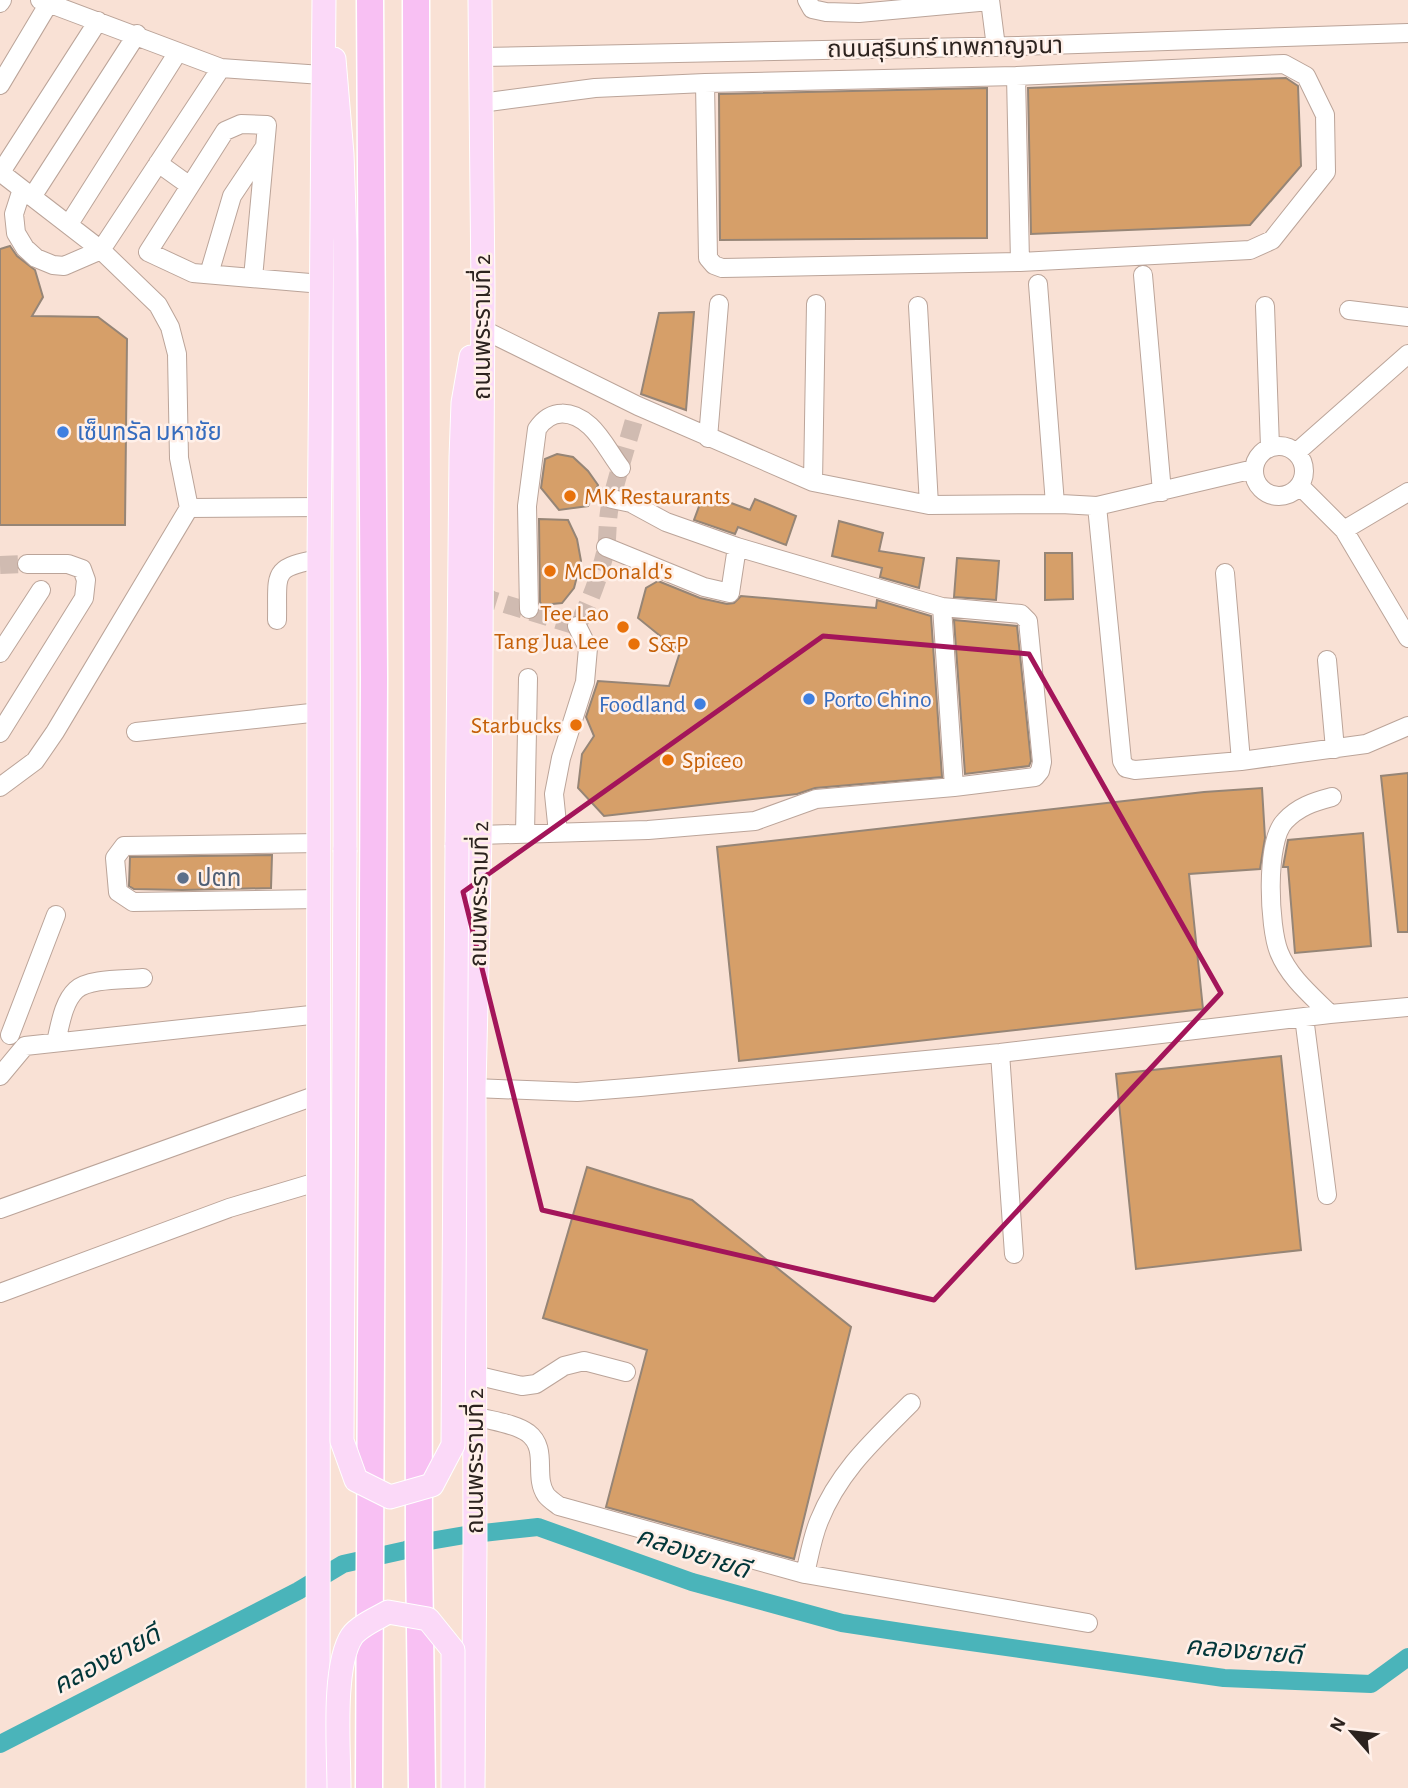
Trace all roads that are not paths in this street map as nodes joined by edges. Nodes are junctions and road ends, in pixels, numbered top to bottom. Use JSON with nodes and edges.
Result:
{"nodes":[{"id":1,"x":325,"y":0,"type":"edge"},
{"id":2,"x":370,"y":0,"type":"edge"},
{"id":3,"x":416,"y":0,"type":"edge"},
{"id":4,"x":481,"y":0,"type":"edge"},
{"id":5,"x":807,"y":0,"type":"edge"},
{"id":6,"x":44,"y":1,"type":"edge"},
{"id":7,"x":990,"y":1,"type":"edge"},
{"id":8,"x":98,"y":21,"type":"junction"},
{"id":9,"x":1404,"y":29,"type":"edge"},
{"id":10,"x":136,"y":34,"type":"junction"},
{"id":11,"x":996,"y":47,"type":"junction"},
{"id":12,"x":178,"y":52,"type":"junction"},
{"id":13,"x":481,"y":57,"type":"junction"},
{"id":14,"x":221,"y":68,"type":"junction"},
{"id":15,"x":322,"y":75,"type":"junction"},
{"id":16,"x":1016,"y":76,"type":"junction"},
{"id":17,"x":705,"y":83,"type":"junction"},
{"id":18,"x":0,"y":85,"type":"edge"},
{"id":19,"x":481,"y":103,"type":"junction"},
{"id":20,"x":265,"y":146,"type":"junction"},
{"id":21,"x":158,"y":163,"type":"junction"},
{"id":22,"x":0,"y":172,"type":"edge"},
{"id":23,"x":190,"y":186,"type":"junction"},
{"id":24,"x":27,"y":193,"type":"junction"},
{"id":25,"x":69,"y":224,"type":"junction"},
{"id":26,"x":101,"y":250,"type":"junction"},
{"id":27,"x":1020,"y":262,"type":"junction"},
{"id":28,"x":209,"y":274,"type":"junction"},
{"id":29,"x":1143,"y":275,"type":"dead end"},
{"id":30,"x":253,"y":278,"type":"junction"},
{"id":31,"x":322,"y":284,"type":"junction"},
{"id":32,"x":1038,"y":284,"type":"dead end"},
{"id":33,"x":483,"y":288,"type":"junction"},
{"id":34,"x":719,"y":304,"type":"dead end"},
{"id":35,"x":816,"y":304,"type":"dead end"},
{"id":36,"x":918,"y":306,"type":"dead end"},
{"id":37,"x":1265,"y":306,"type":"dead end"},
{"id":38,"x":1349,"y":310,"type":"dead end"},
{"id":39,"x":1408,"y":317,"type":"edge"},
{"id":40,"x":482,"y":329,"type":"junction"},
{"id":41,"x":1408,"y":354,"type":"edge"},
{"id":42,"x":708,"y":438,"type":"junction"},
{"id":43,"x":1270,"y":447,"type":"junction"},
{"id":44,"x":1297,"y":452,"type":"junction"},
{"id":45,"x":621,"y":468,"type":"dead end"},
{"id":46,"x":1254,"y":469,"type":"junction"},
{"id":47,"x":813,"y":482,"type":"junction"},
{"id":48,"x":1300,"y":486,"type":"junction"},
{"id":49,"x":1162,"y":492,"type":"junction"},
{"id":50,"x":1408,"y":492,"type":"edge"},
{"id":51,"x":612,"y":499,"type":"dead end"},
{"id":52,"x":1055,"y":504,"type":"junction"},
{"id":53,"x":929,"y":505,"type":"junction"},
{"id":54,"x":1097,"y":506,"type":"junction"},
{"id":55,"x":320,"y":507,"type":"junction"},
{"id":56,"x":189,"y":508,"type":"junction"},
{"id":57,"x":1345,"y":530,"type":"junction"},
{"id":58,"x":606,"y":547,"type":"dead end"},
{"id":59,"x":737,"y":547,"type":"junction"},
{"id":60,"x":319,"y":559,"type":"junction"},
{"id":61,"x":27,"y":564,"type":"tunnel mouth"},
{"id":62,"x":1225,"y":573,"type":"dead end"},
{"id":63,"x":41,"y":590,"type":"dead end"},
{"id":64,"x":943,"y":607,"type":"junction"},
{"id":65,"x":528,"y":609,"type":"dead end"},
{"id":66,"x":1402,"y":612,"type":"edge"},
{"id":67,"x":277,"y":620,"type":"dead end"},
{"id":68,"x":577,"y":626,"type":"dead end"},
{"id":69,"x":1408,"y":638,"type":"edge"},
{"id":70,"x":0,"y":653,"type":"edge"},
{"id":71,"x":1327,"y":660,"type":"dead end"},
{"id":72,"x":528,"y":678,"type":"dead end"},
{"id":73,"x":320,"y":712,"type":"junction"},
{"id":74,"x":1408,"y":726,"type":"edge"},
{"id":75,"x":136,"y":732,"type":"dead end"},
{"id":76,"x":0,"y":733,"type":"edge"},
{"id":77,"x":1335,"y":749,"type":"junction"},
{"id":78,"x":1241,"y":761,"type":"junction"},
{"id":79,"x":0,"y":787,"type":"edge"},
{"id":80,"x":954,"y":787,"type":"junction"},
{"id":81,"x":1332,"y":797,"type":"dead end"},
{"id":82,"x":558,"y":832,"type":"junction"},
{"id":83,"x":525,"y":834,"type":"junction"},
{"id":84,"x":480,"y":835,"type":"junction"},
{"id":85,"x":320,"y":843,"type":"junction"},
{"id":86,"x":320,"y":900,"type":"junction"},
{"id":87,"x":56,"y":915,"type":"dead end"},
{"id":88,"x":143,"y":978,"type":"dead end"},
{"id":89,"x":1408,"y":1007,"type":"edge"},
{"id":90,"x":320,"y":1014,"type":"junction"},
{"id":91,"x":1329,"y":1014,"type":"junction"},
{"id":92,"x":1304,"y":1017,"type":"junction"},
{"id":93,"x":5,"y":1031,"type":"edge"},
{"id":94,"x":56,"y":1042,"type":"junction"},
{"id":95,"x":26,"y":1046,"type":"junction"},
{"id":96,"x":1000,"y":1053,"type":"junction"},
{"id":97,"x":0,"y":1076,"type":"edge"},
{"id":98,"x":474,"y":1088,"type":"junction"},
{"id":99,"x":320,"y":1094,"type":"junction"},
{"id":100,"x":320,"y":1181,"type":"junction"},
{"id":101,"x":1327,"y":1195,"type":"dead end"},
{"id":102,"x":0,"y":1209,"type":"edge"},
{"id":103,"x":1014,"y":1254,"type":"dead end"},
{"id":104,"x":0,"y":1293,"type":"edge"},
{"id":105,"x":626,"y":1372,"type":"dead end"},
{"id":106,"x":475,"y":1375,"type":"junction"},
{"id":107,"x":911,"y":1403,"type":"dead end"},
{"id":108,"x":475,"y":1416,"type":"junction"},
{"id":109,"x":805,"y":1574,"type":"junction"},
{"id":110,"x":1088,"y":1623,"type":"dead end"},
{"id":111,"x":318,"y":1788,"type":"edge"},
{"id":112,"x":339,"y":1788,"type":"edge"},
{"id":113,"x":369,"y":1788,"type":"edge"},
{"id":114,"x":422,"y":1788,"type":"edge"},
{"id":115,"x":453,"y":1788,"type":"edge"},
{"id":116,"x":473,"y":1788,"type":"edge"}],
"edges":[{"from":1,"to":15,"type":"main road"},
{"from":1,"to":33,"type":"main road","bridge":true},
{"from":2,"to":113,"type":"highway"},
{"from":3,"to":114,"type":"highway"},
{"from":4,"to":13,"type":"main road","name":"ถนนพระรามที่ 2"},
{"from":5,"to":7,"type":"street"},
{"from":6,"to":8,"type":"street"},
{"from":6,"to":18,"type":"street"},
{"from":7,"to":11,"type":"street"},
{"from":8,"to":10,"type":"street"},
{"from":8,"to":22,"type":"street"},
{"from":9,"to":11,"type":"street","name":"ถนนสุรินทร์ เทพกาญจนา"},
{"from":10,"to":12,"type":"street"},
{"from":10,"to":24,"type":"street"},
{"from":11,"to":13,"type":"street","name":"ถนนสุรินทร์ เทพกาญจนา"},
{"from":12,"to":14,"type":"street"},
{"from":12,"to":25,"type":"street"},
{"from":13,"to":19,"type":"main road","name":"ถนนพระรามที่ 2"},
{"from":14,"to":15,"type":"street"},
{"from":14,"to":21,"type":"street"},
{"from":15,"to":31,"type":"main road"},
{"from":16,"to":17,"type":"street"},
{"from":16,"to":27,"type":"street"},
{"from":16,"to":27,"type":"street"},
{"from":17,"to":19,"type":"street"},
{"from":17,"to":27,"type":"street"},
{"from":19,"to":33,"type":"main road","name":"ถนนพระรามที่ 2"},
{"from":20,"to":23,"type":"street"},
{"from":20,"to":28,"type":"street"},
{"from":20,"to":30,"type":"street"},
{"from":21,"to":23,"type":"street"},
{"from":21,"to":26,"type":"street"},
{"from":22,"to":24,"type":"street"},
{"from":23,"to":28,"type":"street"},
{"from":24,"to":25,"type":"street"},
{"from":24,"to":26,"type":"street"},
{"from":25,"to":26,"type":"street"},
{"from":26,"to":56,"type":"street"},
{"from":28,"to":30,"type":"street"},
{"from":29,"to":49,"type":"street"},
{"from":30,"to":31,"type":"street"},
{"from":31,"to":55,"type":"main road"},
{"from":32,"to":52,"type":"street"},
{"from":33,"to":40,"type":"main road","name":"ถนนพระรามที่ 2"},
{"from":34,"to":42,"type":"street"},
{"from":35,"to":47,"type":"street"},
{"from":36,"to":53,"type":"street"},
{"from":37,"to":43,"type":"street"},
{"from":38,"to":39,"type":"street"},
{"from":40,"to":42,"type":"street"},
{"from":40,"to":84,"type":"main road","name":"ถนนพระรามที่ 2"},
{"from":41,"to":44,"type":"street"},
{"from":42,"to":47,"type":"street"},
{"from":43,"to":44,"type":"street"},
{"from":43,"to":46,"type":"street"},
{"from":44,"to":48,"type":"street"},
{"from":45,"to":65,"type":"street"},
{"from":46,"to":48,"type":"street"},
{"from":46,"to":49,"type":"street"},
{"from":47,"to":53,"type":"street"},
{"from":48,"to":57,"type":"street"},
{"from":49,"to":54,"type":"street"},
{"from":50,"to":57,"type":"street"},
{"from":51,"to":59,"type":"street"},
{"from":52,"to":53,"type":"street"},
{"from":52,"to":54,"type":"street"},
{"from":54,"to":78,"type":"street"},
{"from":55,"to":56,"type":"street"},
{"from":55,"to":60,"type":"main road"},
{"from":56,"to":79,"type":"street"},
{"from":57,"to":66,"type":"street"},
{"from":58,"to":59,"type":"street"},
{"from":59,"to":64,"type":"street"},
{"from":60,"to":67,"type":"street"},
{"from":60,"to":73,"type":"main road"},
{"from":61,"to":76,"type":"street"},
{"from":62,"to":78,"type":"street"},
{"from":63,"to":70,"type":"street"},
{"from":64,"to":80,"type":"street"},
{"from":64,"to":80,"type":"street"},
{"from":66,"to":69,"type":"street"},
{"from":68,"to":82,"type":"street"},
{"from":71,"to":77,"type":"street"},
{"from":72,"to":83,"type":"street"},
{"from":73,"to":75,"type":"street"},
{"from":73,"to":85,"type":"main road"},
{"from":74,"to":77,"type":"street"},
{"from":77,"to":78,"type":"street"},
{"from":80,"to":82,"type":"street"},
{"from":81,"to":91,"type":"street"},
{"from":82,"to":83,"type":"street"},
{"from":83,"to":84,"type":"street"},
{"from":84,"to":98,"type":"main road","name":"ถนนพระรามที่ 2"},
{"from":85,"to":86,"type":"main road"},
{"from":85,"to":86,"type":"street"},
{"from":86,"to":90,"type":"main road"},
{"from":87,"to":93,"type":"street"},
{"from":88,"to":94,"type":"street"},
{"from":89,"to":91,"type":"street"},
{"from":90,"to":94,"type":"street"},
{"from":90,"to":99,"type":"main road"},
{"from":91,"to":92,"type":"street"},
{"from":92,"to":96,"type":"street"},
{"from":92,"to":101,"type":"street"},
{"from":93,"to":95,"type":"street"},
{"from":94,"to":95,"type":"street"},
{"from":95,"to":97,"type":"street"},
{"from":96,"to":98,"type":"street"},
{"from":96,"to":103,"type":"street"},
{"from":98,"to":106,"type":"main road","name":"ถนนพระรามที่ 2"},
{"from":99,"to":100,"type":"main road"},
{"from":99,"to":102,"type":"street"},
{"from":100,"to":104,"type":"street"},
{"from":100,"to":111,"type":"main road"},
{"from":105,"to":106,"type":"street"},
{"from":106,"to":108,"type":"main road","name":"ถนนพระรามที่ 2"},
{"from":107,"to":109,"type":"street"},
{"from":108,"to":109,"type":"street"},
{"from":108,"to":116,"type":"main road","name":"ถนนพระรามที่ 2"},
{"from":109,"to":110,"type":"street"},
{"from":112,"to":115,"type":"main road","bridge":true}]}
